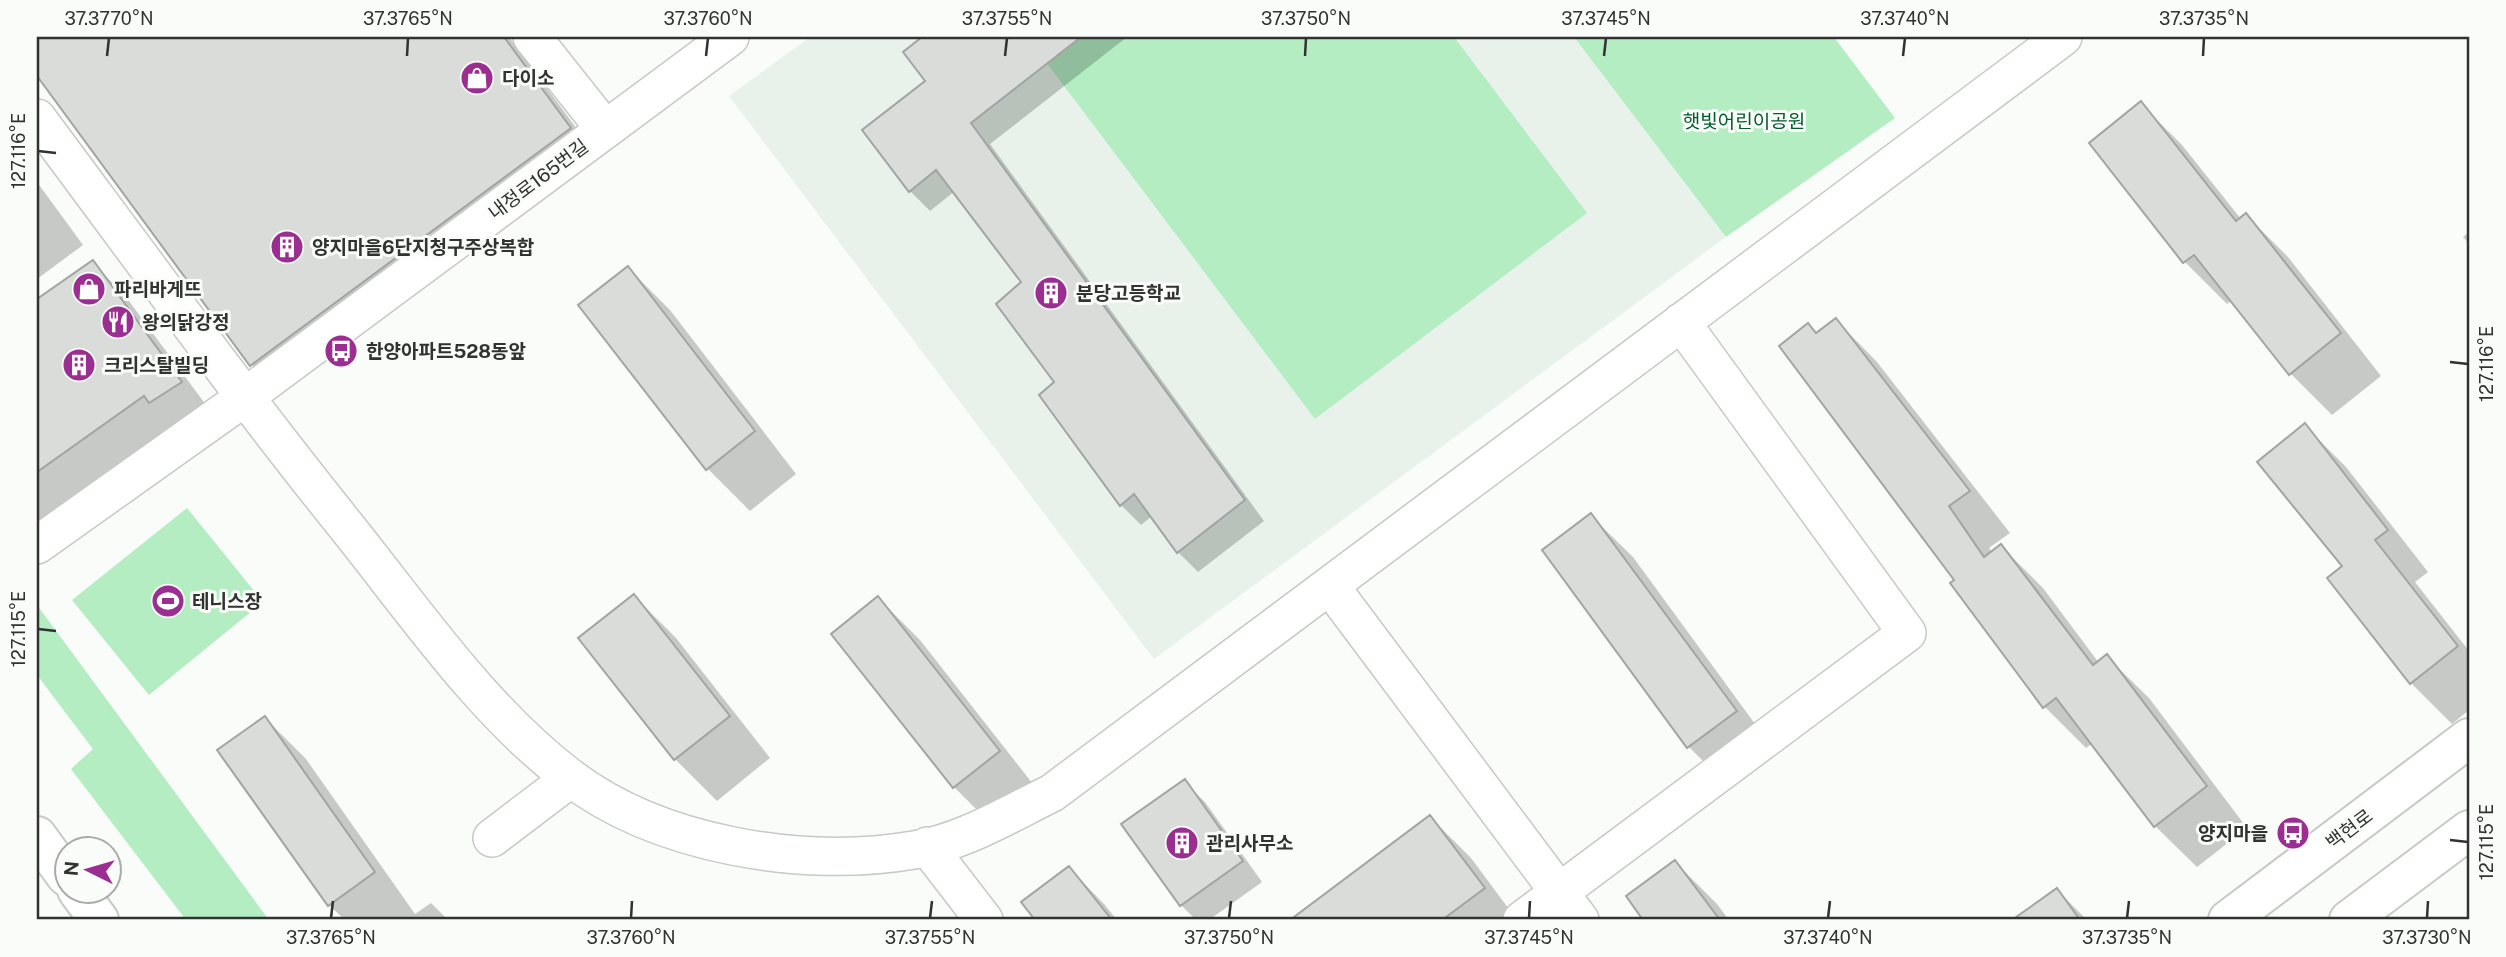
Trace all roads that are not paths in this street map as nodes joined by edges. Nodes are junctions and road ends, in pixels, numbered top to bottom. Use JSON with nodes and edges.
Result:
{"nodes":[{"id":1,"x":532,"y":37,"type":"edge"},
{"id":2,"x":730,"y":37,"type":"edge"},
{"id":3,"x":2063,"y":37,"type":"edge"},
{"id":4,"x":37,"y":118,"type":"edge"},
{"id":5,"x":604,"y":129,"type":"junction"},
{"id":6,"x":1681,"y":323,"type":"junction"},
{"id":7,"x":245,"y":397,"type":"junction"},
{"id":8,"x":37,"y":545,"type":"edge"},
{"id":9,"x":1330,"y":586,"type":"junction"},
{"id":10,"x":2469,"y":738,"type":"edge"},
{"id":11,"x":571,"y":778,"type":"junction"},
{"id":12,"x":2469,"y":830,"type":"edge"},
{"id":13,"x":37,"y":836,"type":"edge"},
{"id":14,"x":492,"y":838,"type":"dead end"},
{"id":15,"x":927,"y":846,"type":"junction"},
{"id":16,"x":52,"y":857,"type":"edge"},
{"id":17,"x":87,"y":904,"type":"edge"},
{"id":18,"x":1570,"y":906,"type":"edge"},
{"id":19,"x":99,"y":920,"type":"edge"},
{"id":20,"x":984,"y":920,"type":"edge"},
{"id":21,"x":1522,"y":920,"type":"edge"},
{"id":22,"x":2228,"y":920,"type":"edge"},
{"id":23,"x":2349,"y":920,"type":"edge"}],
"edges":[{"from":1,"to":5,"type":"street"},
{"from":2,"to":5,"type":"street","name":"내정로165번길"},
{"from":3,"to":6,"type":"street"},
{"from":4,"to":7,"type":"street"},
{"from":5,"to":7,"type":"street","name":"내정로165번길"},
{"from":6,"to":9,"type":"street"},
{"from":6,"to":18,"type":"street"},
{"from":7,"to":8,"type":"street","name":"내정로165번길"},
{"from":7,"to":11,"type":"street"},
{"from":9,"to":15,"type":"street"},
{"from":9,"to":18,"type":"street"},
{"from":10,"to":22,"type":"main road","name":"백현로"},
{"from":11,"to":14,"type":"street"},
{"from":11,"to":15,"type":"street"},
{"from":12,"to":23,"type":"main road"},
{"from":13,"to":16,"type":"main road"},
{"from":15,"to":20,"type":"street"},
{"from":17,"to":19,"type":"main road"},
{"from":18,"to":21,"type":"street"}]}
